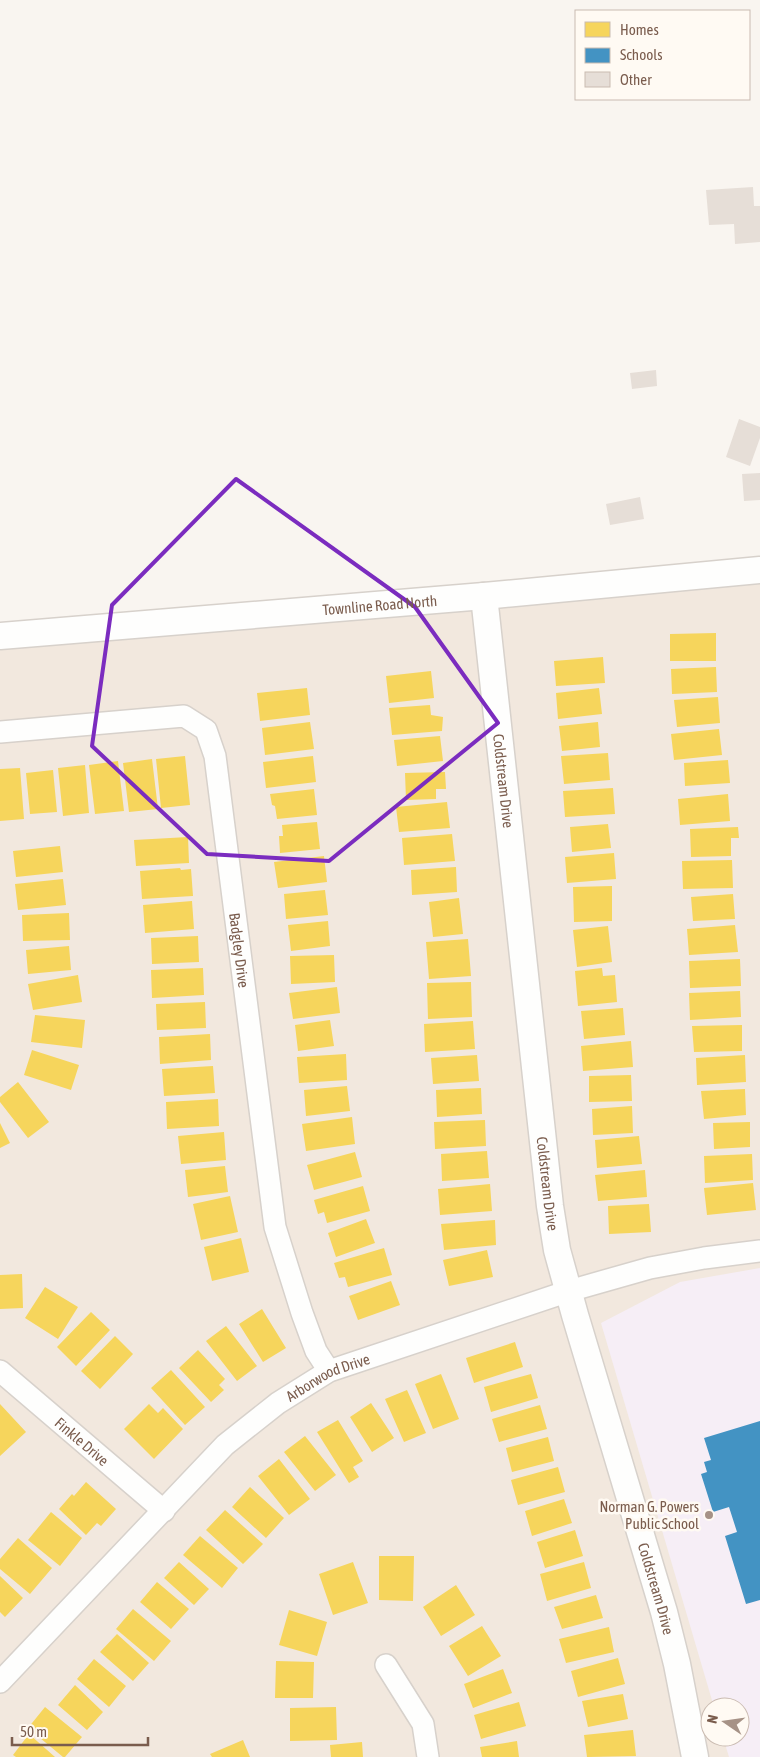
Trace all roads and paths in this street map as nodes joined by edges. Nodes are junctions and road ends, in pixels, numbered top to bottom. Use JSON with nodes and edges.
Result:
{"nodes":[{"id":1,"x":760,"y":570,"type":"edge"},
{"id":2,"x":484,"y":596,"type":"junction"},
{"id":3,"x":0,"y":636,"type":"edge"},
{"id":4,"x":0,"y":732,"type":"edge"},
{"id":5,"x":760,"y":1251,"type":"edge"},
{"id":6,"x":569,"y":1291,"type":"junction"},
{"id":7,"x":0,"y":1371,"type":"edge"},
{"id":8,"x":329,"y":1371,"type":"junction"},
{"id":9,"x":164,"y":1511,"type":"junction"},
{"id":10,"x":386,"y":1665,"type":"dead end"},
{"id":11,"x":0,"y":1682,"type":"edge"},
{"id":12,"x":428,"y":1757,"type":"edge"},
{"id":13,"x":695,"y":1757,"type":"edge"}],
"edges":[{"from":1,"to":2,"type":"street","name":"Townline Road North"},
{"from":2,"to":3,"type":"street","name":"Townline Road North"},
{"from":2,"to":6,"type":"street","name":"Coldstream Drive"},
{"from":4,"to":8,"type":"street","name":"Badgley Drive"},
{"from":5,"to":6,"type":"street","name":"Arborwood Drive"},
{"from":6,"to":8,"type":"street","name":"Arborwood Drive"},
{"from":6,"to":13,"type":"street","name":"Coldstream Drive"},
{"from":7,"to":9,"type":"street","name":"Finkle Drive"},
{"from":8,"to":9,"type":"street","name":"Arborwood Drive"},
{"from":9,"to":11,"type":"street","name":"Arborwood Drive"},
{"from":10,"to":12,"type":"street"}]}
